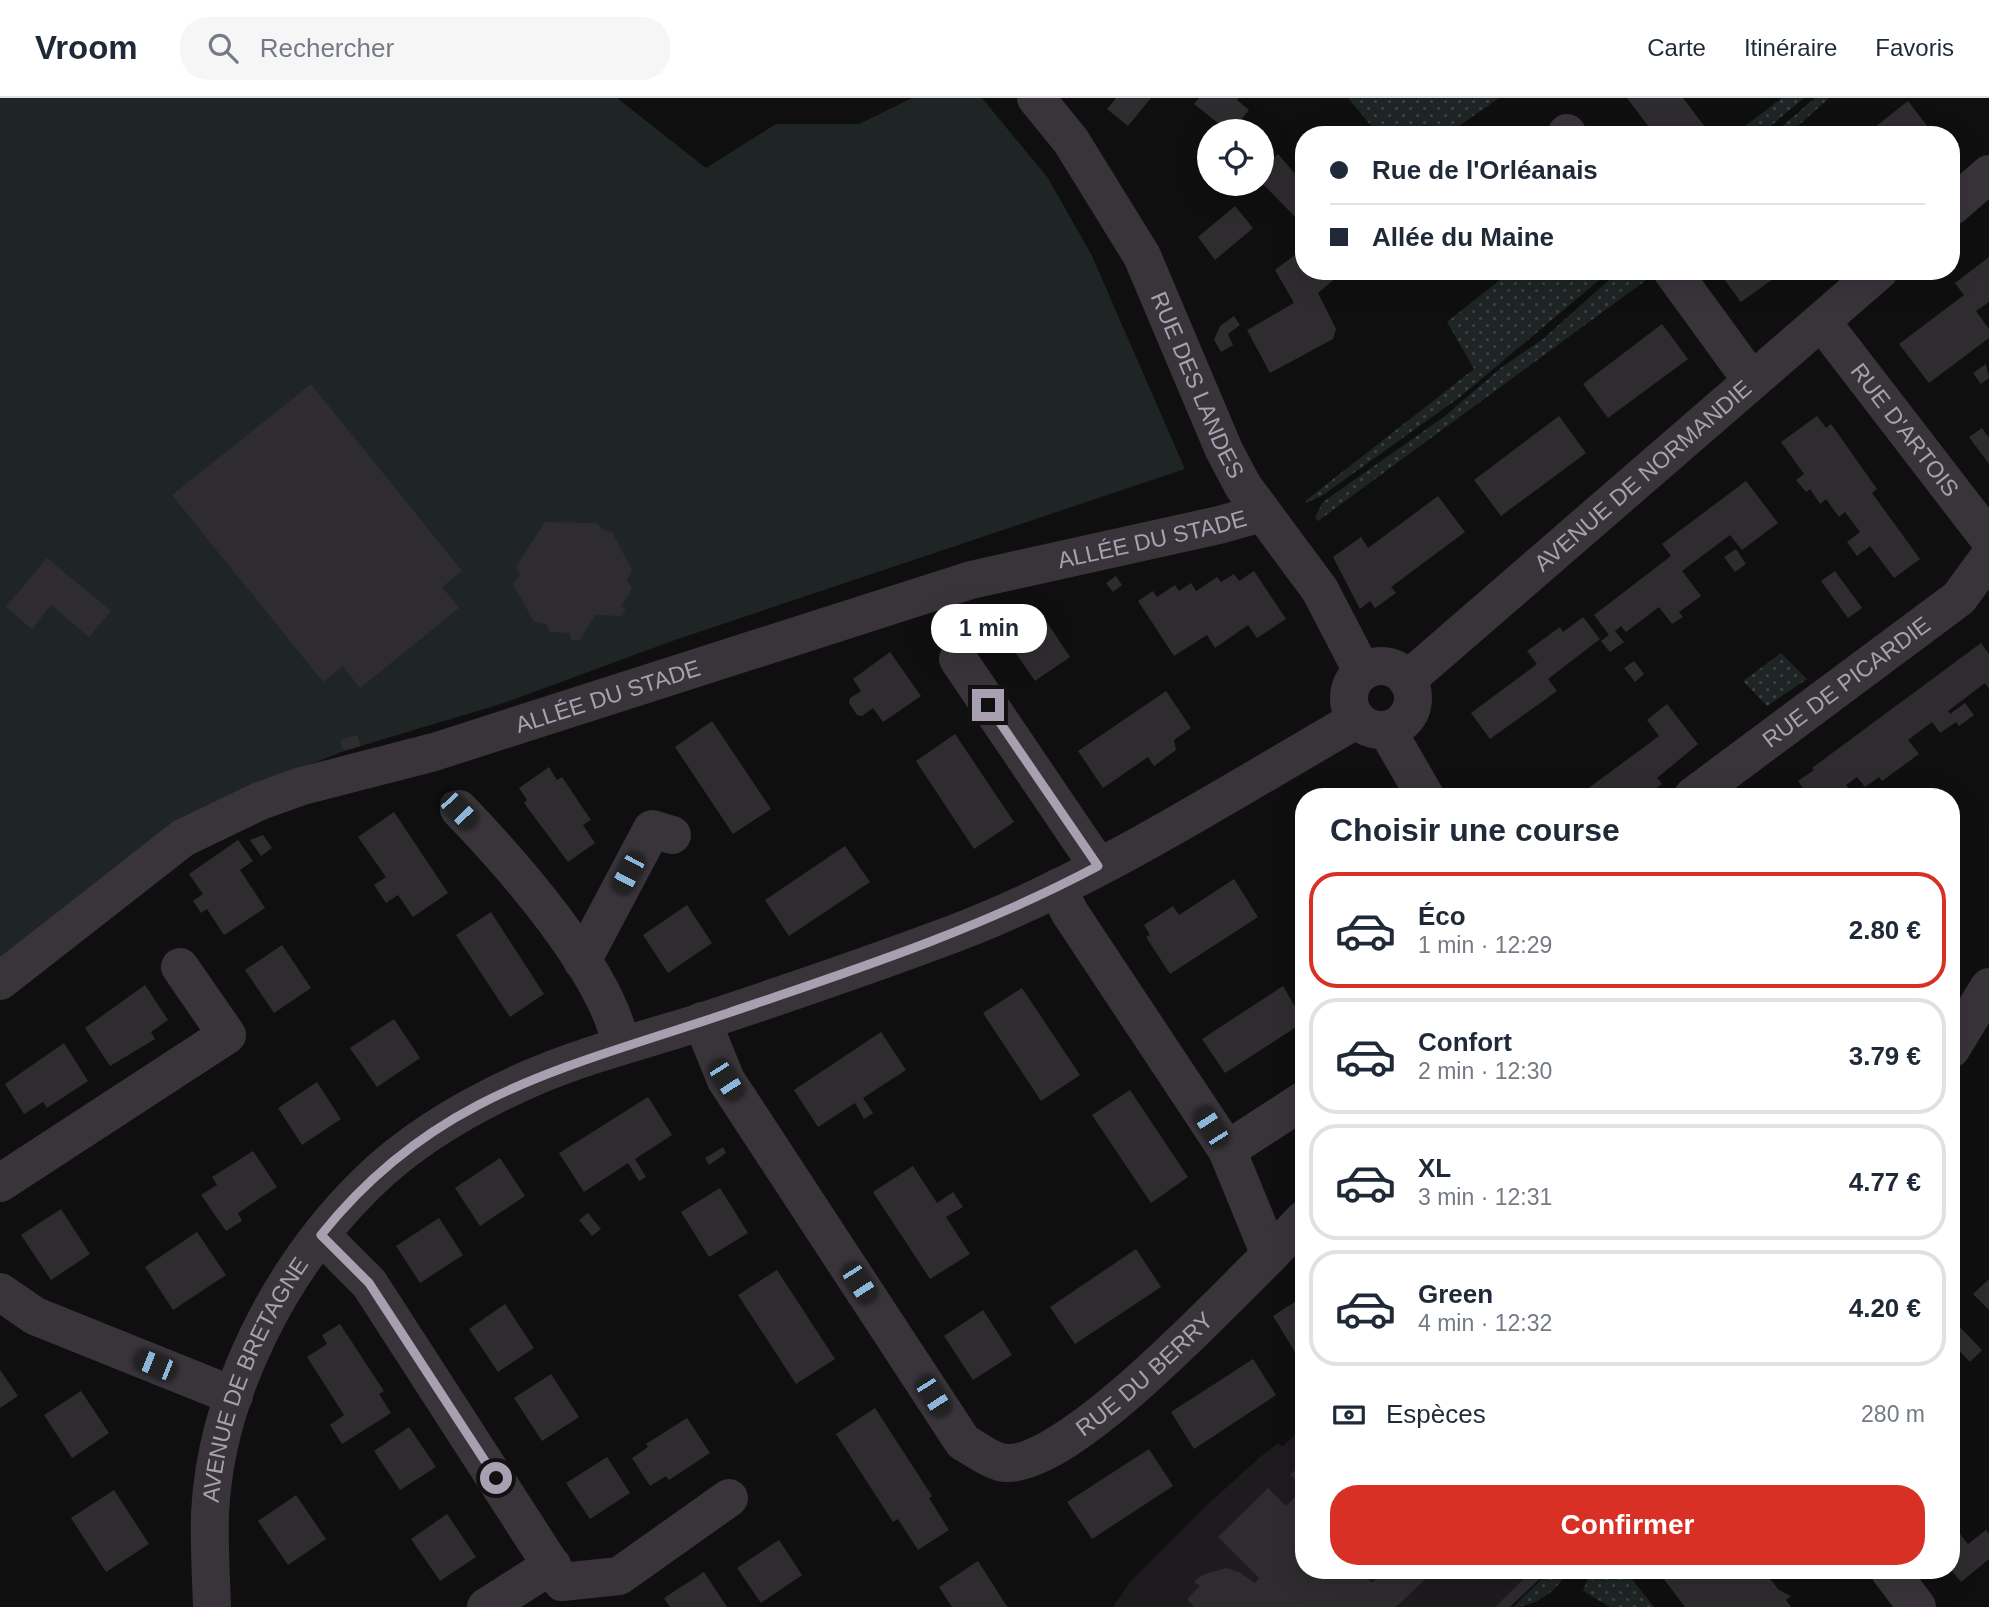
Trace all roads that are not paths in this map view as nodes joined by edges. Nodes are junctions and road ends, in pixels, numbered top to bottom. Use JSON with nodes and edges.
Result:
{"nodes":[{"id":1,"x":1036,"y":98,"type":"edge"},
{"id":2,"x":1989,"y":174,"type":"edge"},
{"id":3,"x":1960,"y":199,"type":"edge"},
{"id":4,"x":1679,"y":280,"type":"edge"},
{"id":5,"x":1868,"y":280,"type":"edge"},
{"id":6,"x":1822,"y":322,"type":"junction"},
{"id":7,"x":1752,"y":381,"type":"junction"},
{"id":8,"x":1262,"y":513,"type":"junction"},
{"id":9,"x":1989,"y":539,"type":"edge"},
{"id":10,"x":1989,"y":557,"type":"edge"},
{"id":11,"x":958,"y":659,"type":"dead end"},
{"id":12,"x":1363,"y":671,"type":"junction"},
{"id":13,"x":1407,"y":680,"type":"junction"},
{"id":14,"x":1372,"y":725,"type":"junction"},
{"id":15,"x":1419,"y":788,"type":"edge"},
{"id":16,"x":1704,"y":788,"type":"edge"},
{"id":17,"x":458,"y":810,"type":"dead end"},
{"id":18,"x":672,"y":835,"type":"dead end"},
{"id":19,"x":1098,"y":866,"type":"junction"},
{"id":20,"x":1057,"y":888,"type":"junction"},
{"id":21,"x":582,"y":961,"type":"junction"},
{"id":22,"x":180,"y":967,"type":"dead end"},
{"id":23,"x":0,"y":981,"type":"edge"},
{"id":24,"x":1989,"y":987,"type":"edge"},
{"id":25,"x":702,"y":1021,"type":"junction"},
{"id":26,"x":1960,"y":1034,"type":"edge"},
{"id":27,"x":621,"y":1046,"type":"junction"},
{"id":28,"x":1295,"y":1106,"type":"edge"},
{"id":29,"x":1227,"y":1150,"type":"junction"},
{"id":30,"x":0,"y":1183,"type":"edge"},
{"id":31,"x":1295,"y":1229,"type":"edge"},
{"id":32,"x":321,"y":1235,"type":"junction"},
{"id":33,"x":1270,"y":1255,"type":"junction"},
{"id":34,"x":0,"y":1292,"type":"edge"},
{"id":35,"x":233,"y":1396,"type":"junction"},
{"id":36,"x":729,"y":1498,"type":"dead end"},
{"id":37,"x":552,"y":1565,"type":"junction"},
{"id":38,"x":1896,"y":1579,"type":"edge"},
{"id":39,"x":212,"y":1607,"type":"edge"},
{"id":40,"x":486,"y":1607,"type":"edge"},
{"id":41,"x":1917,"y":1607,"type":"edge"}],
"edges":[{"from":1,"to":8,"type":"street","name":"RUE DES LANDES"},
{"from":2,"to":3,"type":"street"},
{"from":4,"to":7,"type":"street"},
{"from":5,"to":6,"type":"street","name":"AVENUE DE NORMANDIE"},
{"from":6,"to":7,"type":"street","name":"AVENUE DE NORMANDIE"},
{"from":6,"to":9,"type":"street","name":"RUE D'ARTOIS"},
{"from":7,"to":13,"type":"street","name":"AVENUE DE NORMANDIE"},
{"from":8,"to":12,"type":"street","name":"RUE DES LANDES"},
{"from":8,"to":23,"type":"street","name":"ALLÉE DU STADE"},
{"from":10,"to":16,"type":"street","name":"RUE DE PICARDIE"},
{"from":11,"to":19,"type":"street"},
{"from":12,"to":13,"type":"street"},
{"from":12,"to":14,"type":"street"},
{"from":13,"to":14,"type":"street"},
{"from":14,"to":15,"type":"street"},
{"from":14,"to":19,"type":"street","name":"AVENUE DE BRETAGNE"},
{"from":17,"to":21,"type":"street"},
{"from":18,"to":21,"type":"street"},
{"from":19,"to":20,"type":"street","name":"AVENUE DE BRETAGNE"},
{"from":20,"to":25,"type":"street","name":"AVENUE DE BRETAGNE"},
{"from":20,"to":29,"type":"street"},
{"from":21,"to":27,"type":"street"},
{"from":22,"to":30,"type":"street"},
{"from":24,"to":26,"type":"street"},
{"from":25,"to":27,"type":"street","name":"AVENUE DE BRETAGNE"},
{"from":25,"to":33,"type":"street","name":"RUE DU BERRY"},
{"from":27,"to":32,"type":"street","name":"AVENUE DE BRETAGNE"},
{"from":28,"to":29,"type":"street"},
{"from":29,"to":33,"type":"street"},
{"from":31,"to":33,"type":"street","name":"RUE DU BERRY"},
{"from":32,"to":35,"type":"street","name":"AVENUE DE BRETAGNE"},
{"from":32,"to":37,"type":"street"},
{"from":34,"to":35,"type":"street"},
{"from":35,"to":39,"type":"street","name":"AVENUE DE BRETAGNE"},
{"from":36,"to":37,"type":"street"},
{"from":37,"to":40,"type":"street"},
{"from":38,"to":41,"type":"street"}]}
